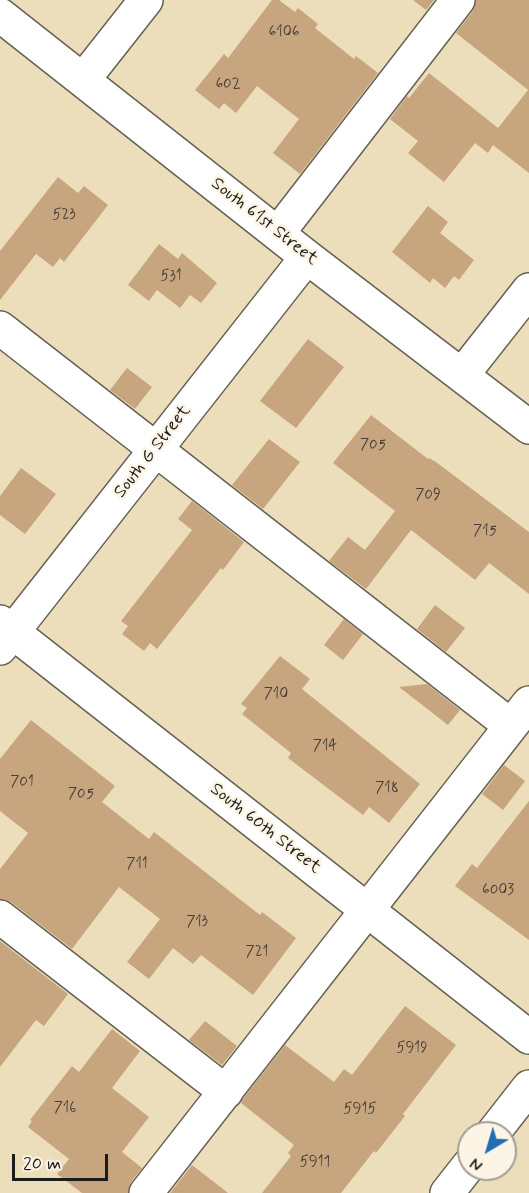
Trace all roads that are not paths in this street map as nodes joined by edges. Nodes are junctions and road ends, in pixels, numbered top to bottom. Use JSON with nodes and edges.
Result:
{"nodes":[{"id":1,"x":146,"y":0,"type":"edge"},
{"id":2,"x":458,"y":0,"type":"edge"},
{"id":3,"x":0,"y":15,"type":"edge"},
{"id":4,"x":83,"y":80,"type":"junction"},
{"id":5,"x":278,"y":233,"type":"junction"},
{"id":6,"x":307,"y":257,"type":"junction"},
{"id":7,"x":529,"y":290,"type":"edge"},
{"id":8,"x":0,"y":328,"type":"edge"},
{"id":9,"x":462,"y":375,"type":"junction"},
{"id":10,"x":529,"y":427,"type":"edge"},
{"id":11,"x":155,"y":450,"type":"junction"},
{"id":12,"x":4,"y":634,"type":"edge"},
{"id":13,"x":520,"y":715,"type":"edge"},
{"id":14,"x":368,"y":910,"type":"junction"},
{"id":15,"x":0,"y":916,"type":"edge"},
{"id":16,"x":529,"y":1037,"type":"edge"},
{"id":17,"x":529,"y":1087,"type":"edge"},
{"id":18,"x":226,"y":1092,"type":"junction"},
{"id":19,"x":503,"y":1121,"type":"edge"},
{"id":20,"x":457,"y":1180,"type":"edge"},
{"id":21,"x":146,"y":1193,"type":"edge"},
{"id":22,"x":447,"y":1193,"type":"edge"}],
"edges":[{"from":1,"to":4,"type":"street"},
{"from":2,"to":5,"type":"street"},
{"from":3,"to":4,"type":"street","name":"South 61st Street"},
{"from":4,"to":5,"type":"street","name":"South 61st Street"},
{"from":5,"to":6,"type":"street","name":"South 61st Street"},
{"from":6,"to":9,"type":"street","name":"South 61st Street"},
{"from":6,"to":11,"type":"street","name":"South G Street"},
{"from":7,"to":9,"type":"street"},
{"from":8,"to":11,"type":"street"},
{"from":9,"to":10,"type":"street","name":"South 61st Street"},
{"from":11,"to":12,"type":"street","name":"South G Street"},
{"from":11,"to":13,"type":"street"},
{"from":12,"to":14,"type":"street","name":"South 60th Street"},
{"from":13,"to":14,"type":"street"},
{"from":14,"to":16,"type":"street","name":"South 60th Street"},
{"from":14,"to":18,"type":"street"},
{"from":15,"to":18,"type":"street"},
{"from":17,"to":19,"type":"street"},
{"from":18,"to":21,"type":"street"},
{"from":20,"to":22,"type":"street"}]}
